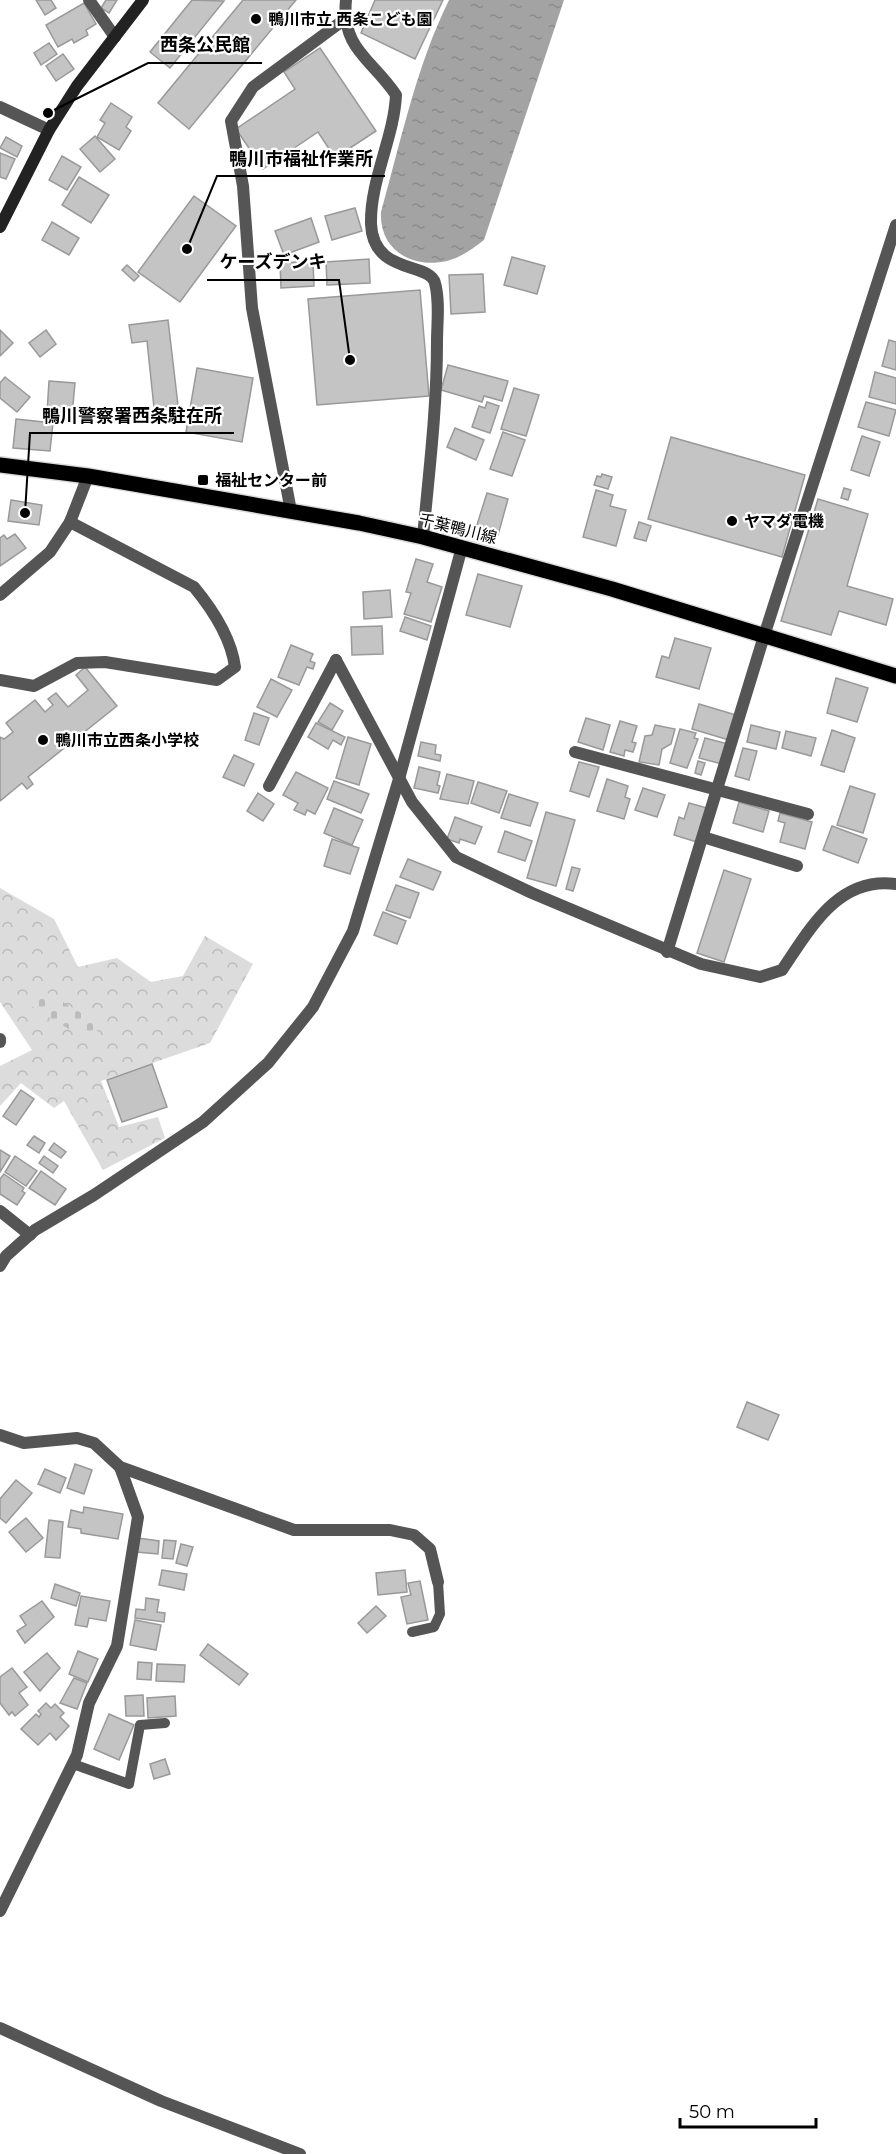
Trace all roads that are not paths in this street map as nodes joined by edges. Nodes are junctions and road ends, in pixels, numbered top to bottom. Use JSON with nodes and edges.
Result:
{"nodes":[{"id":1,"x":89,"y":0,"type":"edge"},
{"id":2,"x":143,"y":0,"type":"edge"},
{"id":3,"x":346,"y":0,"type":"edge"},
{"id":4,"x":345,"y":19,"type":"junction"},
{"id":5,"x":115,"y":37,"type":"junction"},
{"id":6,"x":0,"y":107,"type":"edge"},
{"id":7,"x":49,"y":130,"type":"junction"},
{"id":8,"x":896,"y":225,"type":"edge"},
{"id":9,"x":0,"y":227,"type":"edge"},
{"id":10,"x":0,"y":465,"type":"edge"},
{"id":11,"x":88,"y":476,"type":"junction"},
{"id":12,"x":291,"y":511,"type":"junction"},
{"id":13,"x":70,"y":522,"type":"junction"},
{"id":14,"x":423,"y":537,"type":"junction"},
{"id":15,"x":462,"y":547,"type":"junction"},
{"id":16,"x":0,"y":595,"type":"edge"},
{"id":17,"x":764,"y":636,"type":"junction"},
{"id":18,"x":896,"y":676,"type":"edge"},
{"id":19,"x":0,"y":680,"type":"edge"},
{"id":20,"x":575,"y":752,"type":"dead end"},
{"id":21,"x":399,"y":778,"type":"junction"},
{"id":22,"x":269,"y":786,"type":"dead end"},
{"id":23,"x":717,"y":789,"type":"junction"},
{"id":24,"x":808,"y":814,"type":"dead end"},
{"id":25,"x":703,"y":837,"type":"junction"},
{"id":26,"x":797,"y":866,"type":"dead end"},
{"id":27,"x":896,"y":884,"type":"edge"},
{"id":28,"x":667,"y":952,"type":"junction"},
{"id":29,"x":0,"y":1211,"type":"edge"},
{"id":30,"x":30,"y":1235,"type":"junction"},
{"id":31,"x":0,"y":1266,"type":"edge"},
{"id":32,"x":0,"y":1435,"type":"edge"},
{"id":33,"x":120,"y":1467,"type":"junction"},
{"id":34,"x":438,"y":1582,"type":"joint"},
{"id":35,"x":412,"y":1632,"type":"dead end"},
{"id":36,"x":165,"y":1723,"type":"dead end"},
{"id":37,"x":73,"y":1764,"type":"junction"},
{"id":38,"x":0,"y":1911,"type":"edge"},
{"id":39,"x":0,"y":2028,"type":"edge"},
{"id":40,"x":300,"y":2154,"type":"edge"}],
"edges":[{"from":1,"to":5,"type":"street"},
{"from":2,"to":5,"type":"main road"},
{"from":3,"to":4,"type":"street"},
{"from":4,"to":12,"type":"street"},
{"from":4,"to":14,"type":"street"},
{"from":5,"to":7,"type":"main road"},
{"from":6,"to":7,"type":"street"},
{"from":7,"to":9,"type":"main road"},
{"from":8,"to":17,"type":"street"},
{"from":10,"to":11,"type":"main road","name":"千葉鴨川線"},
{"from":11,"to":12,"type":"main road","name":"千葉鴨川線"},
{"from":11,"to":13,"type":"street"},
{"from":12,"to":14,"type":"main road","name":"千葉鴨川線"},
{"from":13,"to":16,"type":"street"},
{"from":13,"to":19,"type":"street"},
{"from":14,"to":15,"type":"main road","name":"千葉鴨川線"},
{"from":15,"to":17,"type":"main road","name":"千葉鴨川線"},
{"from":15,"to":21,"type":"street"},
{"from":17,"to":18,"type":"main road","name":"千葉鴨川線"},
{"from":17,"to":23,"type":"street"},
{"from":20,"to":23,"type":"street"},
{"from":21,"to":22,"type":"street"},
{"from":21,"to":28,"type":"street"},
{"from":21,"to":30,"type":"street"},
{"from":23,"to":24,"type":"street"},
{"from":23,"to":25,"type":"street"},
{"from":25,"to":26,"type":"street"},
{"from":25,"to":28,"type":"street"},
{"from":27,"to":28,"type":"street"},
{"from":29,"to":30,"type":"street"},
{"from":30,"to":31,"type":"street"},
{"from":32,"to":33,"type":"street"},
{"from":33,"to":34,"type":"street"},
{"from":33,"to":37,"type":"street"},
{"from":34,"to":35,"type":"lane"},
{"from":36,"to":37,"type":"lane"},
{"from":37,"to":38,"type":"street"},
{"from":39,"to":40,"type":"street"}]}
